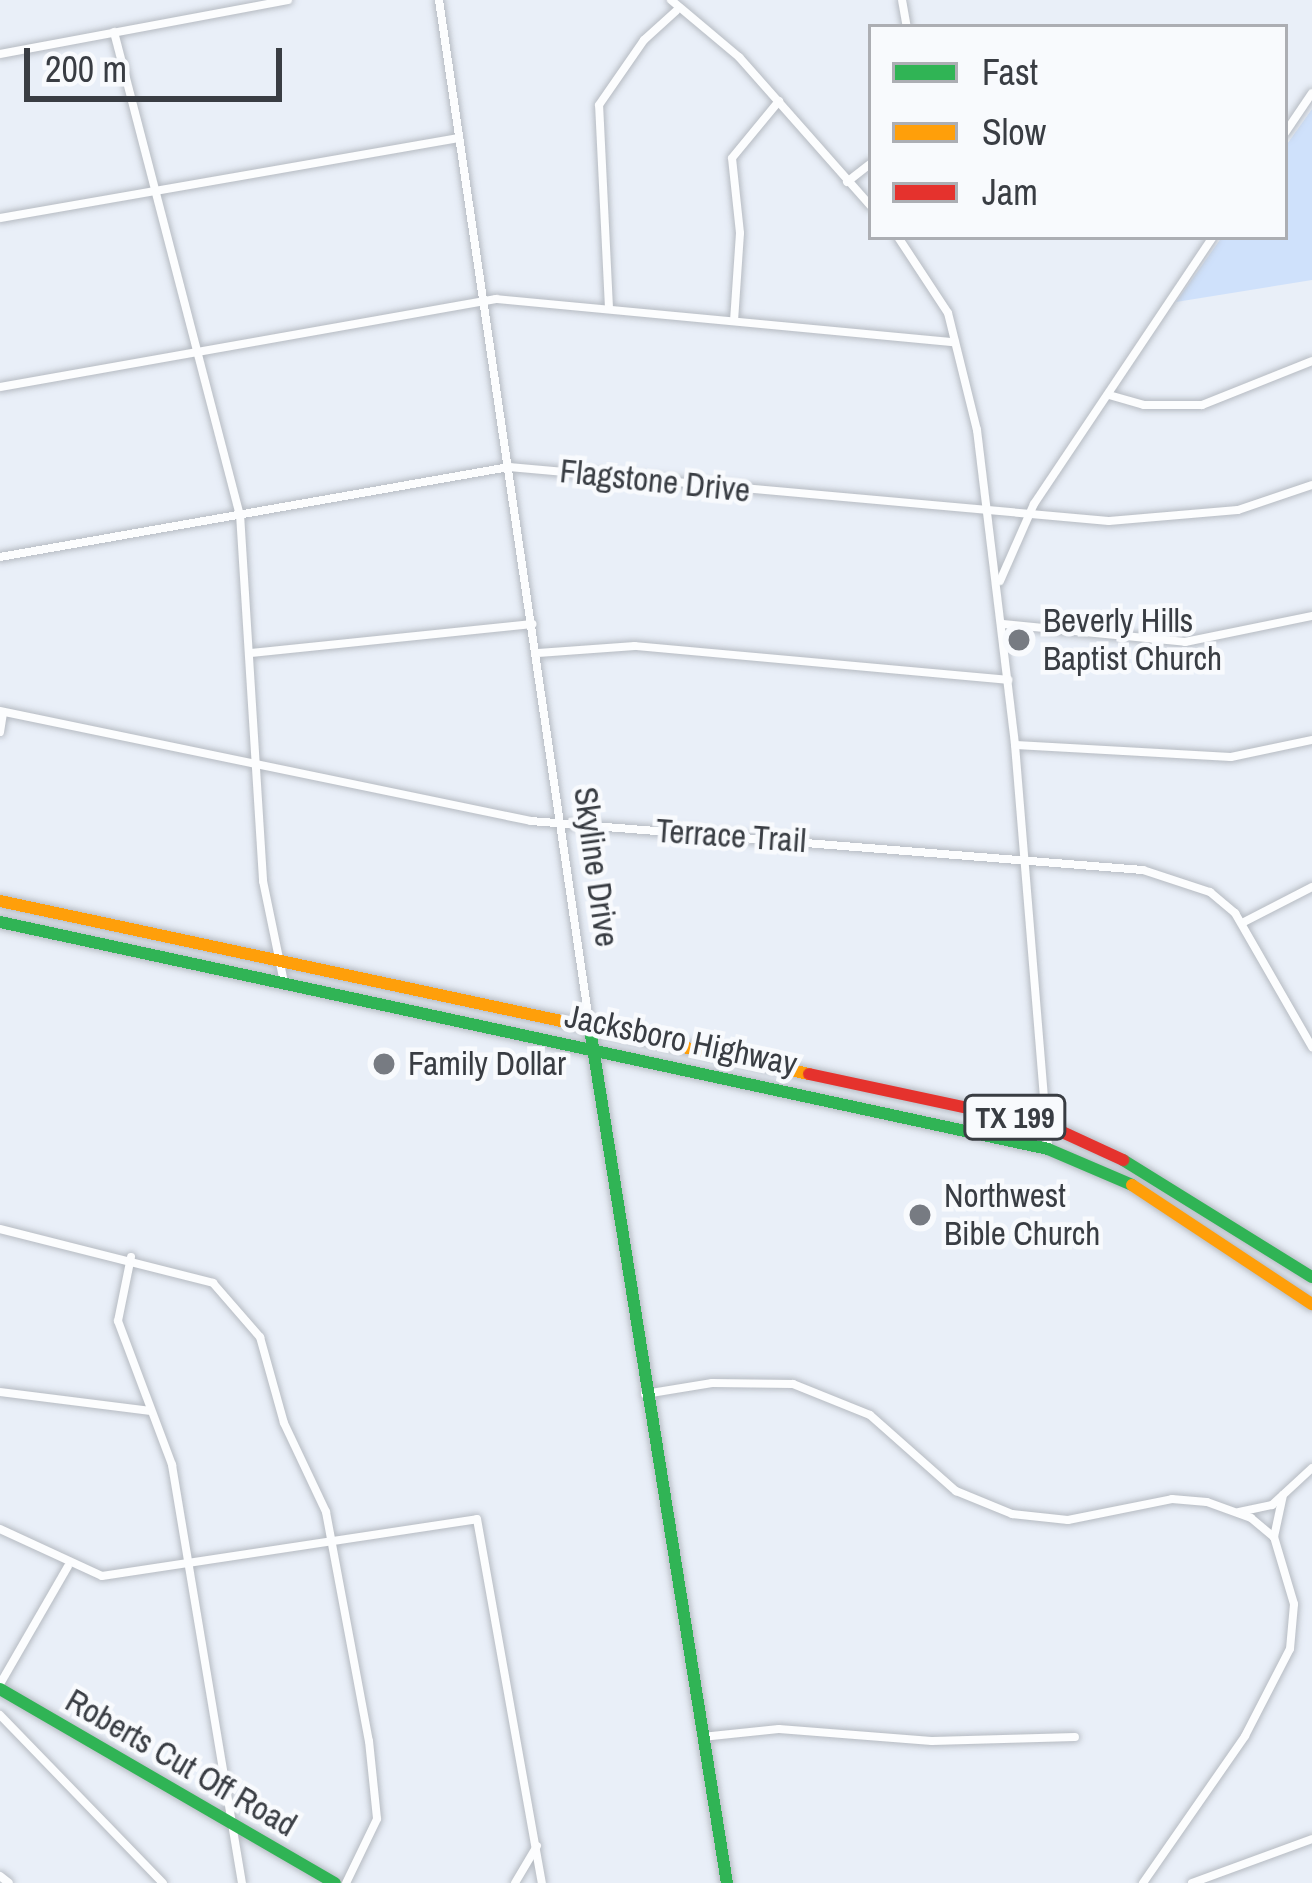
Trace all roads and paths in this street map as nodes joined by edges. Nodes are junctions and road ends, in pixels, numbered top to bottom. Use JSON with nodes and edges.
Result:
{"nodes":[{"id":1,"x":288,"y":0,"type":"edge"},
{"id":2,"x":439,"y":0,"type":"edge"},
{"id":3,"x":671,"y":0,"type":"edge"},
{"id":4,"x":676,"y":11,"type":"junction"},
{"id":5,"x":114,"y":32,"type":"junction"},
{"id":6,"x":0,"y":54,"type":"edge"},
{"id":7,"x":1312,"y":93,"type":"edge"},
{"id":8,"x":778,"y":101,"type":"junction"},
{"id":9,"x":1288,"y":129,"type":"edge"},
{"id":10,"x":460,"y":138,"type":"junction"},
{"id":11,"x":868,"y":165,"type":"edge"},
{"id":12,"x":848,"y":182,"type":"junction"},
{"id":13,"x":156,"y":190,"type":"junction"},
{"id":14,"x":868,"y":203,"type":"edge"},
{"id":15,"x":0,"y":218,"type":"edge"},
{"id":16,"x":900,"y":240,"type":"edge"},
{"id":17,"x":1212,"y":240,"type":"edge"},
{"id":18,"x":483,"y":300,"type":"junction"},
{"id":19,"x":609,"y":308,"type":"junction"},
{"id":20,"x":734,"y":321,"type":"junction"},
{"id":21,"x":955,"y":342,"type":"junction"},
{"id":22,"x":199,"y":353,"type":"junction"},
{"id":23,"x":1312,"y":361,"type":"edge"},
{"id":24,"x":0,"y":387,"type":"edge"},
{"id":25,"x":1109,"y":394,"type":"junction"},
{"id":26,"x":508,"y":467,"type":"junction"},
{"id":27,"x":1312,"y":485,"type":"edge"},
{"id":28,"x":240,"y":514,"type":"junction"},
{"id":29,"x":986,"y":514,"type":"junction"},
{"id":30,"x":1026,"y":517,"type":"junction"},
{"id":31,"x":0,"y":556,"type":"edge"},
{"id":32,"x":999,"y":583,"type":"junction"},
{"id":33,"x":1312,"y":616,"type":"edge"},
{"id":34,"x":1003,"y":624,"type":"junction"},
{"id":35,"x":533,"y":625,"type":"junction"},
{"id":36,"x":250,"y":652,"type":"junction"},
{"id":37,"x":538,"y":653,"type":"junction"},
{"id":38,"x":1008,"y":680,"type":"junction"},
{"id":39,"x":2,"y":712,"type":"edge"},
{"id":40,"x":0,"y":732,"type":"edge"},
{"id":41,"x":1312,"y":740,"type":"edge"},
{"id":42,"x":1016,"y":745,"type":"junction"},
{"id":43,"x":258,"y":762,"type":"junction"},
{"id":44,"x":564,"y":824,"type":"junction"},
{"id":45,"x":1023,"y":862,"type":"junction"},
{"id":46,"x":1312,"y":887,"type":"edge"},
{"id":47,"x":0,"y":901,"type":"edge"},
{"id":48,"x":0,"y":922,"type":"edge"},
{"id":49,"x":1242,"y":923,"type":"junction"},
{"id":50,"x":150,"y":934,"type":"junction"},
{"id":51,"x":146,"y":952,"type":"junction"},
{"id":52,"x":279,"y":962,"type":"junction"},
{"id":53,"x":284,"y":982,"type":"junction"},
{"id":54,"x":590,"y":1029,"type":"junction"},
{"id":55,"x":1312,"y":1047,"type":"edge"},
{"id":56,"x":593,"y":1049,"type":"junction"},
{"id":57,"x":832,"y":1077,"type":"junction"},
{"id":58,"x":826,"y":1099,"type":"junction"},
{"id":59,"x":1047,"y":1125,"type":"junction"},
{"id":60,"x":1048,"y":1149,"type":"junction"},
{"id":61,"x":0,"y":1229,"type":"edge"},
{"id":62,"x":131,"y":1257,"type":"junction"},
{"id":63,"x":1312,"y":1277,"type":"edge"},
{"id":64,"x":1312,"y":1304,"type":"edge"},
{"id":65,"x":0,"y":1392,"type":"edge"},
{"id":66,"x":645,"y":1395,"type":"junction"},
{"id":67,"x":151,"y":1411,"type":"junction"},
{"id":68,"x":1312,"y":1468,"type":"edge"},
{"id":69,"x":1283,"y":1496,"type":"junction"},
{"id":70,"x":1239,"y":1511,"type":"junction"},
{"id":71,"x":0,"y":1529,"type":"edge"},
{"id":72,"x":1274,"y":1537,"type":"junction"},
{"id":73,"x":332,"y":1539,"type":"junction"},
{"id":74,"x":190,"y":1562,"type":"junction"},
{"id":75,"x":65,"y":1565,"type":"junction"},
{"id":76,"x":0,"y":1686,"type":"edge"},
{"id":77,"x":0,"y":1715,"type":"edge"},
{"id":78,"x":702,"y":1737,"type":"junction"},
{"id":79,"x":1075,"y":1737,"type":"dead end"},
{"id":80,"x":230,"y":1825,"type":"junction"},
{"id":81,"x":1312,"y":1839,"type":"edge"},
{"id":82,"x":538,"y":1845,"type":"junction"},
{"id":83,"x":0,"y":1876,"type":"edge"},
{"id":84,"x":9,"y":1883,"type":"edge"},
{"id":85,"x":164,"y":1883,"type":"edge"},
{"id":86,"x":242,"y":1883,"type":"edge"},
{"id":87,"x":335,"y":1883,"type":"edge"},
{"id":88,"x":346,"y":1883,"type":"edge"},
{"id":89,"x":515,"y":1883,"type":"edge"},
{"id":90,"x":542,"y":1883,"type":"edge"},
{"id":91,"x":727,"y":1883,"type":"edge"},
{"id":92,"x":1143,"y":1883,"type":"edge"},
{"id":93,"x":1192,"y":1883,"type":"edge"}],
"edges":[{"from":1,"to":5,"type":"street"},
{"from":2,"to":10,"type":"street","name":"Skyline Drive"},
{"from":3,"to":4,"type":"street"},
{"from":4,"to":8,"type":"street"},
{"from":4,"to":19,"type":"street"},
{"from":5,"to":6,"type":"street"},
{"from":5,"to":13,"type":"street"},
{"from":7,"to":9,"type":"street"},
{"from":8,"to":12,"type":"street"},
{"from":8,"to":20,"type":"street"},
{"from":10,"to":13,"type":"street"},
{"from":10,"to":18,"type":"street","name":"Skyline Drive"},
{"from":11,"to":12,"type":"street"},
{"from":12,"to":14,"type":"street"},
{"from":13,"to":15,"type":"street"},
{"from":13,"to":22,"type":"street"},
{"from":16,"to":21,"type":"street"},
{"from":17,"to":25,"type":"street"},
{"from":18,"to":19,"type":"street"},
{"from":18,"to":22,"type":"street"},
{"from":18,"to":26,"type":"street","name":"Skyline Drive"},
{"from":19,"to":20,"type":"street"},
{"from":20,"to":21,"type":"street"},
{"from":21,"to":29,"type":"street"},
{"from":22,"to":24,"type":"street"},
{"from":22,"to":28,"type":"street"},
{"from":23,"to":25,"type":"street"},
{"from":25,"to":30,"type":"street"},
{"from":26,"to":28,"type":"street","name":"Flagstone Drive"},
{"from":26,"to":29,"type":"street","name":"Flagstone Drive"},
{"from":26,"to":35,"type":"street","name":"Skyline Drive"},
{"from":27,"to":30,"type":"street","name":"Flagstone Drive"},
{"from":28,"to":31,"type":"street","name":"Flagstone Drive"},
{"from":28,"to":36,"type":"street"},
{"from":29,"to":30,"type":"street","name":"Flagstone Drive"},
{"from":29,"to":32,"type":"street"},
{"from":30,"to":32,"type":"street"},
{"from":32,"to":34,"type":"street"},
{"from":33,"to":34,"type":"street"},
{"from":34,"to":38,"type":"street"},
{"from":35,"to":36,"type":"street"},
{"from":35,"to":37,"type":"street","name":"Skyline Drive"},
{"from":36,"to":43,"type":"street"},
{"from":37,"to":38,"type":"street"},
{"from":37,"to":44,"type":"street","name":"Skyline Drive"},
{"from":38,"to":42,"type":"street"},
{"from":39,"to":40,"type":"street"},
{"from":39,"to":43,"type":"street","name":"Terrace Trail"},
{"from":41,"to":42,"type":"street"},
{"from":42,"to":45,"type":"street"},
{"from":43,"to":44,"type":"street","name":"Terrace Trail"},
{"from":43,"to":52,"type":"street"},
{"from":44,"to":45,"type":"street","name":"Terrace Trail"},
{"from":44,"to":54,"type":"street","name":"Skyline Drive"},
{"from":45,"to":49,"type":"street","name":"Terrace Trail"},
{"from":45,"to":59,"type":"street"},
{"from":46,"to":49,"type":"street"},
{"from":47,"to":50,"type":"main road","name":"Jacksboro Highway","number":"TX 199"},
{"from":48,"to":51,"type":"main road","name":"Jacksboro Highway","number":"TX 199"},
{"from":49,"to":55,"type":"street","name":"Terrace Trail"},
{"from":50,"to":51,"type":"main road"},
{"from":50,"to":52,"type":"main road","name":"Jacksboro Highway","number":"TX 199"},
{"from":51,"to":53,"type":"main road","name":"Jacksboro Highway","number":"TX 199"},
{"from":52,"to":53,"type":"street"},
{"from":52,"to":54,"type":"main road","name":"Jacksboro Highway","number":"TX 199"},
{"from":53,"to":56,"type":"main road","name":"Jacksboro Highway","number":"TX 199"},
{"from":54,"to":56,"type":"main road","name":"Skyline Drive"},
{"from":54,"to":57,"type":"main road","name":"Jacksboro Highway","number":"TX 199"},
{"from":56,"to":58,"type":"main road","name":"Jacksboro Highway","number":"TX 199"},
{"from":56,"to":66,"type":"main road","name":"Skyline Drive"},
{"from":57,"to":58,"type":"main road"},
{"from":57,"to":59,"type":"main road","name":"Jacksboro Highway","number":"TX 199"},
{"from":58,"to":60,"type":"main road","name":"Jacksboro Highway","number":"TX 199"},
{"from":59,"to":60,"type":"street"},
{"from":59,"to":63,"type":"main road","name":"Jacksboro Highway","number":"TX 199"},
{"from":60,"to":64,"type":"main road","name":"Jacksboro Highway","number":"TX 199"},
{"from":61,"to":62,"type":"street"},
{"from":62,"to":67,"type":"street"},
{"from":62,"to":73,"type":"street"},
{"from":65,"to":67,"type":"street"},
{"from":66,"to":70,"type":"street"},
{"from":66,"to":78,"type":"main road","name":"Skyline Drive"},
{"from":67,"to":74,"type":"street"},
{"from":68,"to":69,"type":"street"},
{"from":69,"to":70,"type":"street"},
{"from":69,"to":72,"type":"street"},
{"from":70,"to":72,"type":"street"},
{"from":71,"to":75,"type":"street"},
{"from":72,"to":92,"type":"street"},
{"from":73,"to":74,"type":"street"},
{"from":73,"to":82,"type":"street"},
{"from":73,"to":88,"type":"street"},
{"from":74,"to":75,"type":"street"},
{"from":74,"to":80,"type":"street"},
{"from":75,"to":76,"type":"street"},
{"from":76,"to":80,"type":"main road","name":"Roberts Cut Off Road"},
{"from":77,"to":85,"type":"street"},
{"from":78,"to":79,"type":"street"},
{"from":78,"to":91,"type":"main road","name":"Skyline Drive"},
{"from":80,"to":86,"type":"street"},
{"from":80,"to":87,"type":"main road","name":"Roberts Cut Off Road"},
{"from":81,"to":93,"type":"street"},
{"from":82,"to":89,"type":"street"},
{"from":82,"to":90,"type":"street"},
{"from":83,"to":84,"type":"street"}]}
